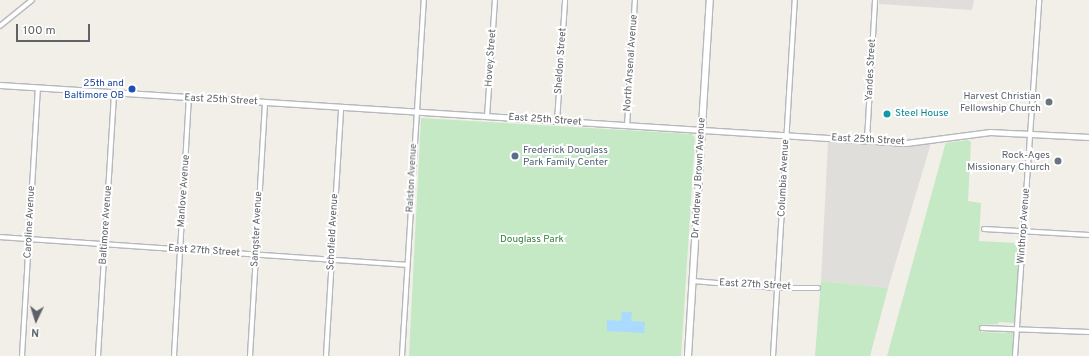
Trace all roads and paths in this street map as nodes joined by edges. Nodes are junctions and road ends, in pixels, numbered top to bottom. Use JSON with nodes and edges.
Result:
{"nodes":[{"id":1,"x":32,"y":0,"type":"edge"},
{"id":2,"x":424,"y":0,"type":"edge"},
{"id":3,"x":495,"y":0,"type":"edge"},
{"id":4,"x":565,"y":0,"type":"edge"},
{"id":5,"x":635,"y":0,"type":"edge"},
{"id":6,"x":710,"y":0,"type":"edge"},
{"id":7,"x":795,"y":0,"type":"edge"},
{"id":8,"x":875,"y":0,"type":"edge"},
{"id":9,"x":1039,"y":0,"type":"edge"},
{"id":10,"x":0,"y":26,"type":"edge"},
{"id":11,"x":0,"y":85,"type":"edge"},
{"id":12,"x":38,"y":88,"type":"junction"},
{"id":13,"x":114,"y":93,"type":"junction"},
{"id":14,"x":190,"y":98,"type":"junction"},
{"id":15,"x":265,"y":103,"type":"junction"},
{"id":16,"x":341,"y":108,"type":"junction"},
{"id":17,"x":416,"y":112,"type":"junction"},
{"id":18,"x":487,"y":117,"type":"junction"},
{"id":19,"x":557,"y":122,"type":"junction"},
{"id":20,"x":627,"y":126,"type":"junction"},
{"id":21,"x":702,"y":130,"type":"junction"},
{"id":22,"x":1030,"y":134,"type":"junction"},
{"id":23,"x":787,"y":136,"type":"junction"},
{"id":24,"x":1089,"y":137,"type":"edge"},
{"id":25,"x":867,"y":140,"type":"junction"},
{"id":26,"x":984,"y":228,"type":"dead end"},
{"id":27,"x":1024,"y":231,"type":"junction"},
{"id":28,"x":1089,"y":235,"type":"edge"},
{"id":29,"x":0,"y":237,"type":"edge"},
{"id":30,"x":29,"y":239,"type":"junction"},
{"id":31,"x":105,"y":245,"type":"junction"},
{"id":32,"x":180,"y":250,"type":"junction"},
{"id":33,"x":256,"y":255,"type":"junction"},
{"id":34,"x":331,"y":260,"type":"junction"},
{"id":35,"x":407,"y":265,"type":"junction"},
{"id":36,"x":693,"y":281,"type":"junction"},
{"id":37,"x":777,"y":288,"type":"junction"},
{"id":38,"x":818,"y":288,"type":"dead end"},
{"id":39,"x":982,"y":328,"type":"dead end"},
{"id":40,"x":1017,"y":329,"type":"junction"},
{"id":41,"x":1089,"y":332,"type":"edge"},
{"id":42,"x":22,"y":356,"type":"edge"},
{"id":43,"x":98,"y":356,"type":"edge"},
{"id":44,"x":174,"y":356,"type":"edge"},
{"id":45,"x":250,"y":356,"type":"edge"},
{"id":46,"x":326,"y":356,"type":"edge"},
{"id":47,"x":402,"y":356,"type":"edge"},
{"id":48,"x":688,"y":356,"type":"edge"},
{"id":49,"x":773,"y":356,"type":"edge"},
{"id":50,"x":1015,"y":356,"type":"edge"}],
"edges":[{"from":1,"to":10,"type":"street"},
{"from":2,"to":17,"type":"street","name":"Ralston Avenue"},
{"from":3,"to":18,"type":"street","name":"Hovey Street"},
{"from":4,"to":19,"type":"street","name":"Sheldon Street"},
{"from":5,"to":20,"type":"street","name":"North Arsenal Avenue"},
{"from":6,"to":21,"type":"main road","name":"Dr Andrew J Brown Avenue"},
{"from":7,"to":23,"type":"street","name":"Columbia Avenue"},
{"from":8,"to":25,"type":"street","name":"Yandes Street"},
{"from":9,"to":22,"type":"street","name":"Winthrop Avenue"},
{"from":11,"to":12,"type":"street","name":"East 25th Street"},
{"from":12,"to":13,"type":"street","name":"East 25th Street"},
{"from":12,"to":30,"type":"street","name":"Caroline Avenue"},
{"from":13,"to":14,"type":"street","name":"East 25th Street"},
{"from":13,"to":31,"type":"street","name":"Baltimore Avenue"},
{"from":14,"to":15,"type":"street","name":"East 25th Street"},
{"from":14,"to":32,"type":"street","name":"Manlove Avenue"},
{"from":15,"to":16,"type":"street","name":"East 25th Street"},
{"from":15,"to":33,"type":"street","name":"Sangster Avenue"},
{"from":16,"to":17,"type":"street","name":"East 25th Street"},
{"from":16,"to":34,"type":"street","name":"Schofield Avenue"},
{"from":17,"to":18,"type":"street","name":"East 25th Street"},
{"from":17,"to":35,"type":"street","name":"Ralston Avenue"},
{"from":18,"to":19,"type":"street","name":"East 25th Street"},
{"from":19,"to":20,"type":"street","name":"East 25th Street"},
{"from":20,"to":21,"type":"street","name":"East 25th Street"},
{"from":21,"to":23,"type":"street","name":"East 25th Street"},
{"from":21,"to":36,"type":"main road","name":"Dr Andrew J Brown Avenue"},
{"from":22,"to":24,"type":"street","name":"East 25th Street"},
{"from":22,"to":25,"type":"street","name":"East 25th Street"},
{"from":22,"to":27,"type":"street","name":"Winthrop Avenue"},
{"from":23,"to":25,"type":"street","name":"East 25th Street"},
{"from":23,"to":37,"type":"street","name":"Columbia Avenue"},
{"from":26,"to":27,"type":"street"},
{"from":27,"to":28,"type":"street"},
{"from":27,"to":40,"type":"street","name":"Winthrop Avenue"},
{"from":29,"to":30,"type":"street","name":"East 27th Street"},
{"from":30,"to":31,"type":"street","name":"East 27th Street"},
{"from":30,"to":42,"type":"street","name":"Caroline Avenue"},
{"from":31,"to":32,"type":"street","name":"East 27th Street"},
{"from":31,"to":43,"type":"street","name":"Baltimore Avenue"},
{"from":32,"to":33,"type":"street","name":"East 27th Street"},
{"from":32,"to":44,"type":"street","name":"Manlove Avenue"},
{"from":33,"to":34,"type":"street","name":"East 27th Street"},
{"from":33,"to":45,"type":"street","name":"Sangster Avenue"},
{"from":34,"to":35,"type":"street","name":"East 27th Street"},
{"from":34,"to":46,"type":"street","name":"Schofield Avenue"},
{"from":35,"to":47,"type":"street","name":"Ralston Avenue"},
{"from":36,"to":37,"type":"street","name":"East 27th Street"},
{"from":36,"to":48,"type":"main road","name":"Dr Andrew J Brown Avenue"},
{"from":37,"to":38,"type":"street","name":"East 27th Street"},
{"from":37,"to":49,"type":"street","name":"Columbia Avenue"},
{"from":39,"to":40,"type":"street"},
{"from":40,"to":41,"type":"street"},
{"from":40,"to":50,"type":"street","name":"Winthrop Avenue"}]}
